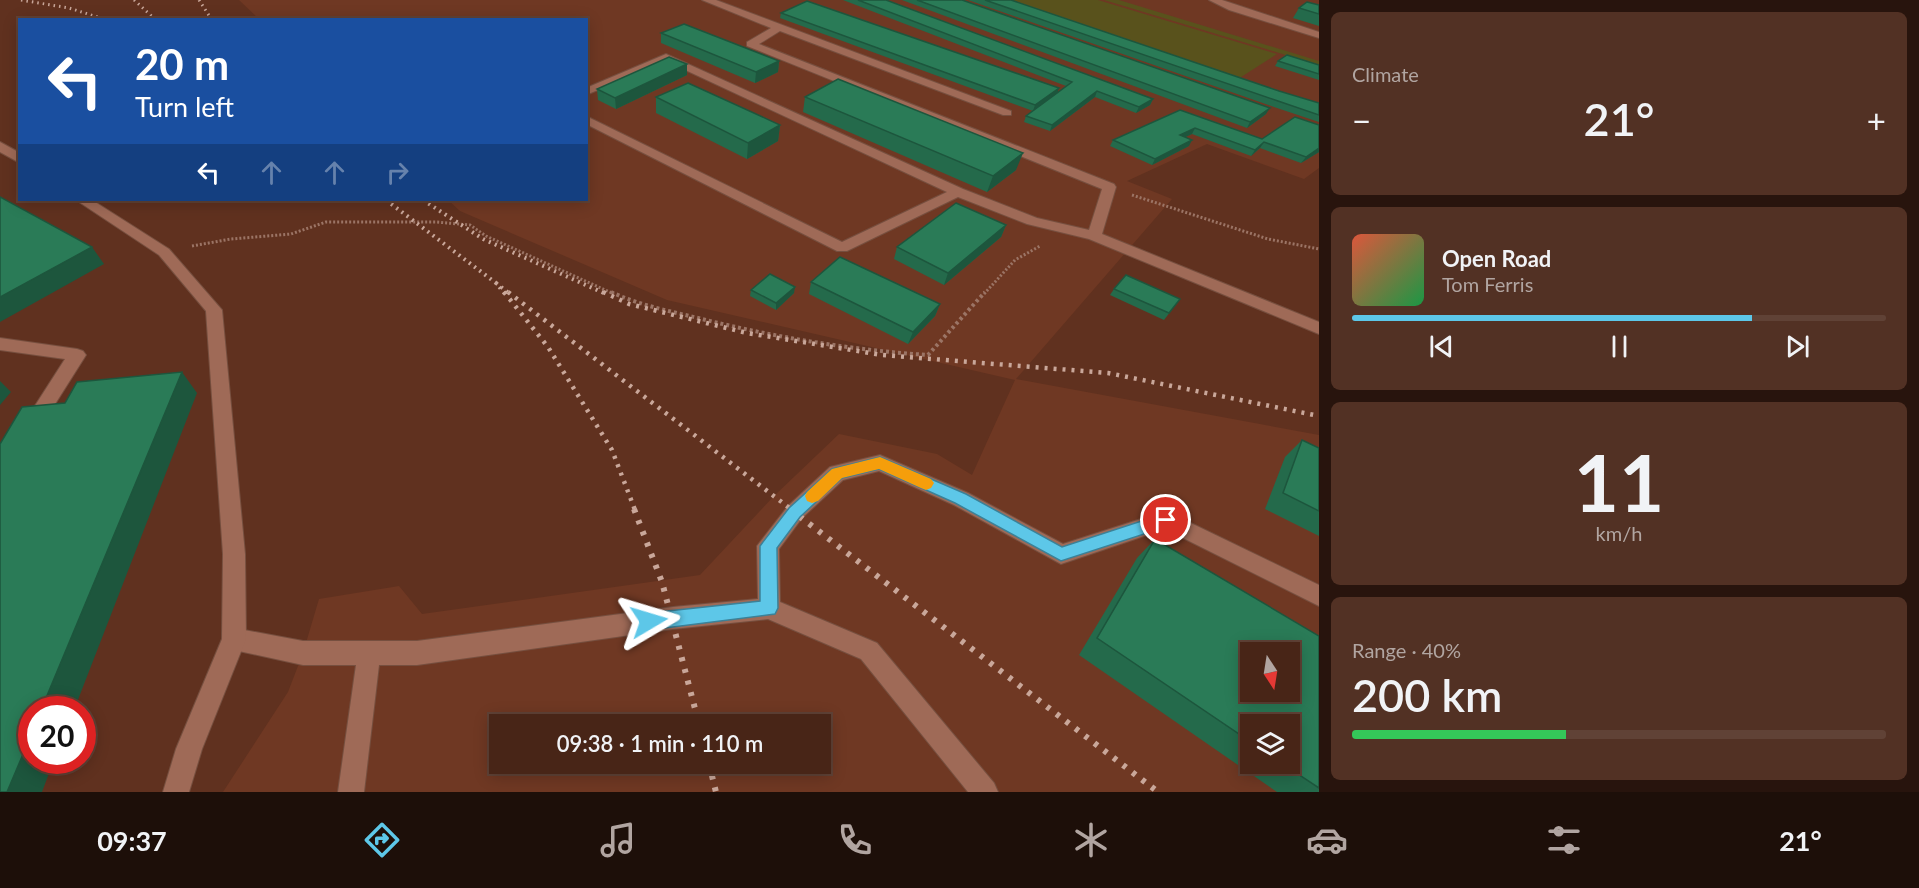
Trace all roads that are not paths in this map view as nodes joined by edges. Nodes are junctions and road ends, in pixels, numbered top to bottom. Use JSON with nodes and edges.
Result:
{"nodes":[{"id":1,"x":707,"y":0,"type":"edge"},
{"id":2,"x":1214,"y":0,"type":"edge"},
{"id":3,"x":779,"y":27,"type":"junction"},
{"id":4,"x":1319,"y":35,"type":"edge"},
{"id":5,"x":588,"y":91,"type":"edge"},
{"id":6,"x":1006,"y":113,"type":"dead end"},
{"id":7,"x":588,"y":120,"type":"edge"},
{"id":8,"x":0,"y":146,"type":"edge"},
{"id":9,"x":18,"y":158,"type":"edge"},
{"id":10,"x":958,"y":192,"type":"junction"},
{"id":11,"x":85,"y":201,"type":"edge"},
{"id":12,"x":1094,"y":236,"type":"junction"},
{"id":13,"x":1319,"y":328,"type":"edge"},
{"id":14,"x":0,"y":344,"type":"edge"},
{"id":15,"x":19,"y":443,"type":"edge"},
{"id":16,"x":1319,"y":596,"type":"edge"},
{"id":17,"x":769,"y":608,"type":"junction"},
{"id":18,"x":234,"y":639,"type":"junction"},
{"id":19,"x":369,"y":653,"type":"junction"},
{"id":20,"x":177,"y":792,"type":"edge"},
{"id":21,"x":351,"y":792,"type":"edge"},
{"id":22,"x":985,"y":792,"type":"edge"}],
"edges":[{"from":1,"to":3,"type":"street"},
{"from":2,"to":4,"type":"street"},
{"from":3,"to":6,"type":"street"},
{"from":3,"to":12,"type":"street"},
{"from":5,"to":10,"type":"street"},
{"from":7,"to":10,"type":"street"},
{"from":8,"to":9,"type":"street"},
{"from":10,"to":12,"type":"street"},
{"from":11,"to":18,"type":"street"},
{"from":12,"to":13,"type":"street"},
{"from":14,"to":15,"type":"street"},
{"from":16,"to":17,"type":"street"},
{"from":17,"to":19,"type":"street"},
{"from":17,"to":22,"type":"street"},
{"from":18,"to":19,"type":"street"},
{"from":18,"to":20,"type":"street"},
{"from":19,"to":21,"type":"street"}]}
